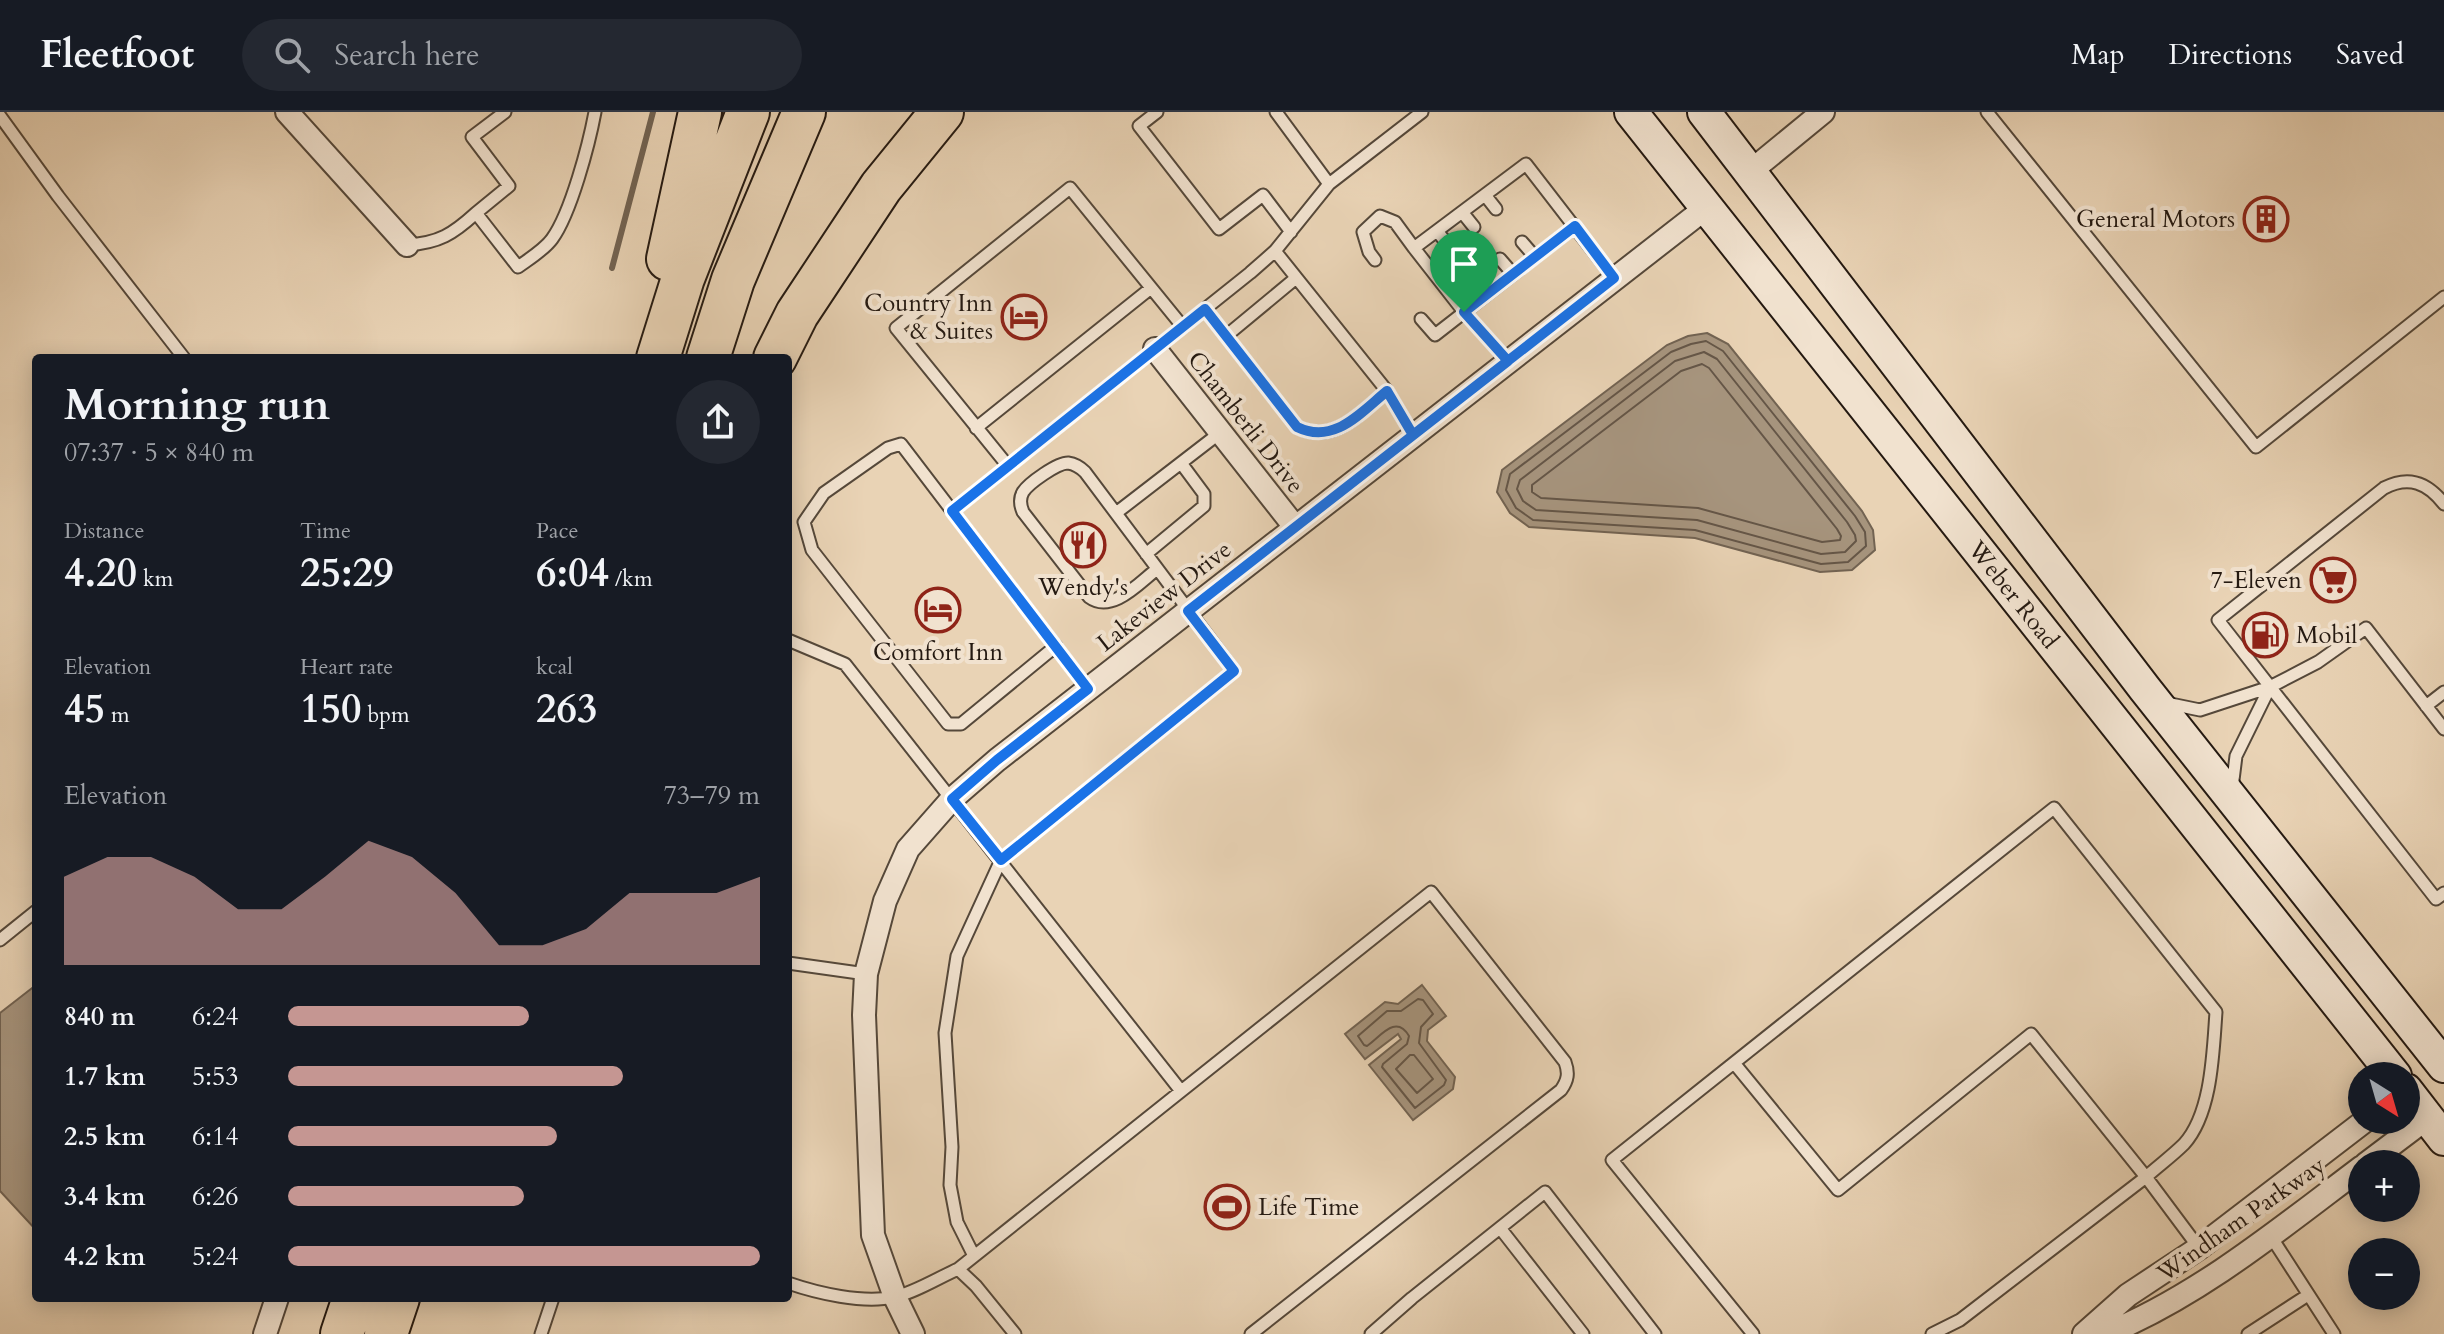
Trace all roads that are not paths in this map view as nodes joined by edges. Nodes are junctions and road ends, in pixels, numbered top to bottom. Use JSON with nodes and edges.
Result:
{"nodes":[{"id":1,"x":287,"y":112,"type":"edge"},
{"id":2,"x":505,"y":112,"type":"edge"},
{"id":3,"x":595,"y":112,"type":"edge"},
{"id":4,"x":700,"y":112,"type":"edge"},
{"id":5,"x":748,"y":112,"type":"edge"},
{"id":6,"x":804,"y":112,"type":"edge"},
{"id":7,"x":942,"y":112,"type":"edge"},
{"id":8,"x":1157,"y":112,"type":"edge"},
{"id":9,"x":1276,"y":112,"type":"edge"},
{"id":10,"x":1422,"y":112,"type":"edge"},
{"id":11,"x":1631,"y":112,"type":"edge"},
{"id":12,"x":1704,"y":112,"type":"edge"},
{"id":13,"x":1823,"y":112,"type":"edge"},
{"id":14,"x":1987,"y":112,"type":"edge"},
{"id":15,"x":0,"y":116,"type":"edge"},
{"id":16,"x":1751,"y":171,"type":"junction"},
{"id":17,"x":1329,"y":184,"type":"junction"},
{"id":18,"x":1485,"y":195,"type":"junction"},
{"id":19,"x":1707,"y":207,"type":"junction"},
{"id":20,"x":1496,"y":209,"type":"dead end"},
{"id":21,"x":1462,"y":212,"type":"junction"},
{"id":22,"x":476,"y":213,"type":"junction"},
{"id":23,"x":1575,"y":226,"type":"junction"},
{"id":24,"x":1474,"y":227,"type":"dead end"},
{"id":25,"x":1437,"y":231,"type":"junction"},
{"id":26,"x":1291,"y":232,"type":"junction"},
{"id":27,"x":1522,"y":242,"type":"dead end"},
{"id":28,"x":407,"y":245,"type":"joint"},
{"id":29,"x":1449,"y":246,"type":"dead end"},
{"id":30,"x":1414,"y":248,"type":"junction"},
{"id":31,"x":1275,"y":251,"type":"junction"},
{"id":32,"x":1535,"y":257,"type":"junction"},
{"id":33,"x":1500,"y":259,"type":"dead end"},
{"id":34,"x":1375,"y":260,"type":"dead end"},
{"id":35,"x":1513,"y":274,"type":"junction"},
{"id":36,"x":1296,"y":278,"type":"junction"},
{"id":37,"x":1475,"y":278,"type":"dead end"},
{"id":38,"x":1614,"y":278,"type":"junction"},
{"id":39,"x":1151,"y":288,"type":"junction"},
{"id":40,"x":1488,"y":294,"type":"junction"},
{"id":41,"x":2444,"y":297,"type":"edge"},
{"id":42,"x":1205,"y":309,"type":"junction"},
{"id":43,"x":1464,"y":312,"type":"junction"},
{"id":44,"x":1421,"y":319,"type":"dead end"},
{"id":45,"x":1183,"y":327,"type":"junction"},
{"id":46,"x":1226,"y":336,"type":"junction"},
{"id":47,"x":1155,"y":349,"type":"junction"},
{"id":48,"x":181,"y":354,"type":"edge"},
{"id":49,"x":647,"y":354,"type":"edge"},
{"id":50,"x":659,"y":354,"type":"edge"},
{"id":51,"x":709,"y":354,"type":"edge"},
{"id":52,"x":777,"y":354,"type":"edge"},
{"id":53,"x":1508,"y":361,"type":"junction"},
{"id":54,"x":1387,"y":391,"type":"junction"},
{"id":55,"x":976,"y":428,"type":"junction"},
{"id":56,"x":1221,"y":432,"type":"junction"},
{"id":57,"x":1413,"y":435,"type":"junction"},
{"id":58,"x":1181,"y":463,"type":"junction"},
{"id":59,"x":1008,"y":466,"type":"junction"},
{"id":60,"x":2444,"y":504,"type":"edge"},
{"id":61,"x":952,"y":511,"type":"junction"},
{"id":62,"x":1116,"y":513,"type":"junction"},
{"id":63,"x":1295,"y":527,"type":"junction"},
{"id":64,"x":1146,"y":554,"type":"junction"},
{"id":65,"x":1157,"y":569,"type":"junction"},
{"id":66,"x":1188,"y":611,"type":"junction"},
{"id":67,"x":792,"y":642,"type":"edge"},
{"id":68,"x":1056,"y":646,"type":"junction"},
{"id":69,"x":2270,"y":687,"type":"junction"},
{"id":70,"x":1088,"y":689,"type":"junction"},
{"id":71,"x":2145,"y":689,"type":"junction"},
{"id":72,"x":2444,"y":692,"type":"edge"},
{"id":73,"x":2426,"y":706,"type":"junction"},
{"id":74,"x":2443,"y":727,"type":"edge"},
{"id":75,"x":2231,"y":796,"type":"junction"},
{"id":76,"x":952,"y":799,"type":"junction"},
{"id":77,"x":1001,"y":860,"type":"junction"},
{"id":78,"x":2444,"y":893,"type":"edge"},
{"id":79,"x":32,"y":914,"type":"edge"},
{"id":80,"x":0,"y":940,"type":"edge"},
{"id":81,"x":792,"y":964,"type":"edge"},
{"id":82,"x":866,"y":974,"type":"junction"},
{"id":83,"x":2384,"y":1062,"type":"edge"},
{"id":84,"x":1734,"y":1063,"type":"junction"},
{"id":85,"x":2443,"y":1063,"type":"edge"},
{"id":86,"x":2420,"y":1080,"type":"edge"},
{"id":87,"x":1181,"y":1091,"type":"junction"},
{"id":88,"x":2420,"y":1104,"type":"edge"},
{"id":89,"x":2438,"y":1121,"type":"edge"},
{"id":90,"x":2348,"y":1134,"type":"edge"},
{"id":91,"x":2389,"y":1150,"type":"edge"},
{"id":92,"x":2146,"y":1177,"type":"junction"},
{"id":93,"x":2348,"y":1177,"type":"edge"},
{"id":94,"x":1500,"y":1228,"type":"junction"},
{"id":95,"x":2270,"y":1235,"type":"junction"},
{"id":96,"x":2199,"y":1248,"type":"junction"},
{"id":97,"x":974,"y":1256,"type":"junction"},
{"id":98,"x":958,"y":1269,"type":"junction"},
{"id":99,"x":792,"y":1284,"type":"edge"},
{"id":100,"x":2308,"y":1295,"type":"junction"},
{"id":101,"x":895,"y":1297,"type":"junction"},
{"id":102,"x":276,"y":1302,"type":"edge"},
{"id":103,"x":353,"y":1302,"type":"edge"},
{"id":104,"x":397,"y":1302,"type":"edge"},
{"id":105,"x":552,"y":1302,"type":"edge"},
{"id":106,"x":265,"y":1334,"type":"edge"},
{"id":107,"x":342,"y":1334,"type":"edge"},
{"id":108,"x":386,"y":1334,"type":"edge"},
{"id":109,"x":541,"y":1334,"type":"edge"},
{"id":110,"x":913,"y":1334,"type":"edge"},
{"id":111,"x":1015,"y":1334,"type":"edge"},
{"id":112,"x":1251,"y":1334,"type":"edge"},
{"id":113,"x":1371,"y":1334,"type":"edge"},
{"id":114,"x":1583,"y":1334,"type":"edge"},
{"id":115,"x":1655,"y":1334,"type":"edge"},
{"id":116,"x":1753,"y":1334,"type":"edge"},
{"id":117,"x":1932,"y":1334,"type":"edge"},
{"id":118,"x":2084,"y":1334,"type":"edge"},
{"id":119,"x":2106,"y":1334,"type":"edge"},
{"id":120,"x":2248,"y":1334,"type":"edge"},
{"id":121,"x":2334,"y":1334,"type":"edge"}],
"edges":[{"from":1,"to":28,"type":"street"},
{"from":2,"to":22,"type":"lane"},
{"from":3,"to":22,"type":"lane"},
{"from":4,"to":49,"type":"highway"},
{"from":5,"to":50,"type":"highway"},
{"from":6,"to":51,"type":"highway"},
{"from":7,"to":52,"type":"highway"},
{"from":8,"to":26,"type":"lane"},
{"from":9,"to":17,"type":"lane"},
{"from":10,"to":17,"type":"lane"},
{"from":11,"to":19,"type":"main road","name":"Weber Road"},
{"from":12,"to":16,"type":"main road","name":"Weber Road"},
{"from":13,"to":16,"type":"street"},
{"from":14,"to":41,"type":"lane"},
{"from":15,"to":48,"type":"lane"},
{"from":16,"to":71,"type":"main road","name":"Weber Road"},
{"from":17,"to":26,"type":"lane"},
{"from":18,"to":20,"type":"lane"},
{"from":18,"to":21,"type":"lane"},
{"from":18,"to":23,"type":"lane"},
{"from":19,"to":38,"type":"street","name":"Lakeview Drive"},
{"from":19,"to":83,"type":"main road","name":"Weber Road"},
{"from":21,"to":24,"type":"lane"},
{"from":21,"to":25,"type":"lane"},
{"from":22,"to":28,"type":"lane"},
{"from":23,"to":32,"type":"lane"},
{"from":23,"to":38,"type":"lane"},
{"from":25,"to":29,"type":"lane"},
{"from":25,"to":30,"type":"lane"},
{"from":26,"to":31,"type":"lane"},
{"from":27,"to":32,"type":"lane"},
{"from":30,"to":34,"type":"lane"},
{"from":30,"to":43,"type":"lane"},
{"from":31,"to":36,"type":"lane"},
{"from":31,"to":42,"type":"lane"},
{"from":32,"to":35,"type":"lane"},
{"from":33,"to":35,"type":"lane"},
{"from":35,"to":40,"type":"lane"},
{"from":36,"to":46,"type":"lane"},
{"from":36,"to":54,"type":"lane"},
{"from":37,"to":40,"type":"lane"},
{"from":38,"to":53,"type":"street","name":"Lakeview Drive"},
{"from":39,"to":45,"type":"lane"},
{"from":39,"to":55,"type":"lane"},
{"from":39,"to":55,"type":"lane"},
{"from":40,"to":43,"type":"lane"},
{"from":42,"to":45,"type":"lane"},
{"from":42,"to":46,"type":"lane"},
{"from":43,"to":44,"type":"lane"},
{"from":43,"to":53,"type":"lane"},
{"from":45,"to":47,"type":"lane"},
{"from":46,"to":54,"type":"lane"},
{"from":47,"to":56,"type":"street","name":"Chamberli Drive"},
{"from":47,"to":59,"type":"lane"},
{"from":53,"to":57,"type":"street","name":"Lakeview Drive"},
{"from":54,"to":57,"type":"lane"},
{"from":55,"to":59,"type":"lane"},
{"from":56,"to":58,"type":"lane"},
{"from":56,"to":63,"type":"street","name":"Chamberli Drive"},
{"from":57,"to":63,"type":"street","name":"Lakeview Drive"},
{"from":58,"to":62,"type":"lane"},
{"from":58,"to":64,"type":"lane"},
{"from":59,"to":61,"type":"lane"},
{"from":60,"to":69,"type":"lane"},
{"from":61,"to":68,"type":"lane"},
{"from":61,"to":68,"type":"lane"},
{"from":62,"to":64,"type":"lane"},
{"from":62,"to":65,"type":"lane"},
{"from":63,"to":66,"type":"street","name":"Lakeview Drive"},
{"from":64,"to":65,"type":"lane"},
{"from":65,"to":66,"type":"lane"},
{"from":66,"to":70,"type":"street","name":"Lakeview Drive"},
{"from":66,"to":77,"type":"lane"},
{"from":67,"to":76,"type":"lane"},
{"from":68,"to":70,"type":"lane"},
{"from":69,"to":71,"type":"lane"},
{"from":69,"to":73,"type":"lane"},
{"from":69,"to":75,"type":"lane"},
{"from":69,"to":78,"type":"lane"},
{"from":70,"to":76,"type":"street","name":"Lakeview Drive"},
{"from":71,"to":75,"type":"main road","name":"Weber Road"},
{"from":72,"to":73,"type":"lane"},
{"from":73,"to":74,"type":"lane"},
{"from":75,"to":85,"type":"main road","name":"Weber Road"},
{"from":76,"to":77,"type":"lane"},
{"from":76,"to":82,"type":"street","name":"Lakeview Drive"},
{"from":77,"to":87,"type":"lane"},
{"from":77,"to":97,"type":"lane"},
{"from":79,"to":80,"type":"lane"},
{"from":81,"to":82,"type":"lane"},
{"from":82,"to":101,"type":"street","name":"Lakeview Drive"},
{"from":84,"to":92,"type":"lane"},
{"from":84,"to":92,"type":"lane"},
{"from":84,"to":116,"type":"lane"},
{"from":85,"to":86,"type":"main road"},
{"from":87,"to":97,"type":"lane"},
{"from":87,"to":112,"type":"lane"},
{"from":88,"to":89,"type":"main road"},
{"from":89,"to":91,"type":"street","name":"Windham Parkway"},
{"from":90,"to":96,"type":"street"},
{"from":92,"to":96,"type":"lane"},
{"from":92,"to":117,"type":"lane"},
{"from":93,"to":95,"type":"street","name":"Windham Parkway"},
{"from":94,"to":113,"type":"lane"},
{"from":94,"to":114,"type":"lane"},
{"from":94,"to":115,"type":"lane"},
{"from":95,"to":100,"type":"lane"},
{"from":95,"to":119,"type":"street","name":"Windham Parkway"},
{"from":96,"to":118,"type":"street"},
{"from":97,"to":98,"type":"lane"},
{"from":98,"to":101,"type":"lane"},
{"from":98,"to":111,"type":"lane"},
{"from":99,"to":101,"type":"lane"},
{"from":100,"to":120,"type":"lane"},
{"from":100,"to":121,"type":"lane"},
{"from":101,"to":110,"type":"street","name":"Lakeview Drive"},
{"from":102,"to":106,"type":"street"},
{"from":103,"to":107,"type":"highway"},
{"from":104,"to":108,"type":"highway"},
{"from":105,"to":109,"type":"lane"}]}
